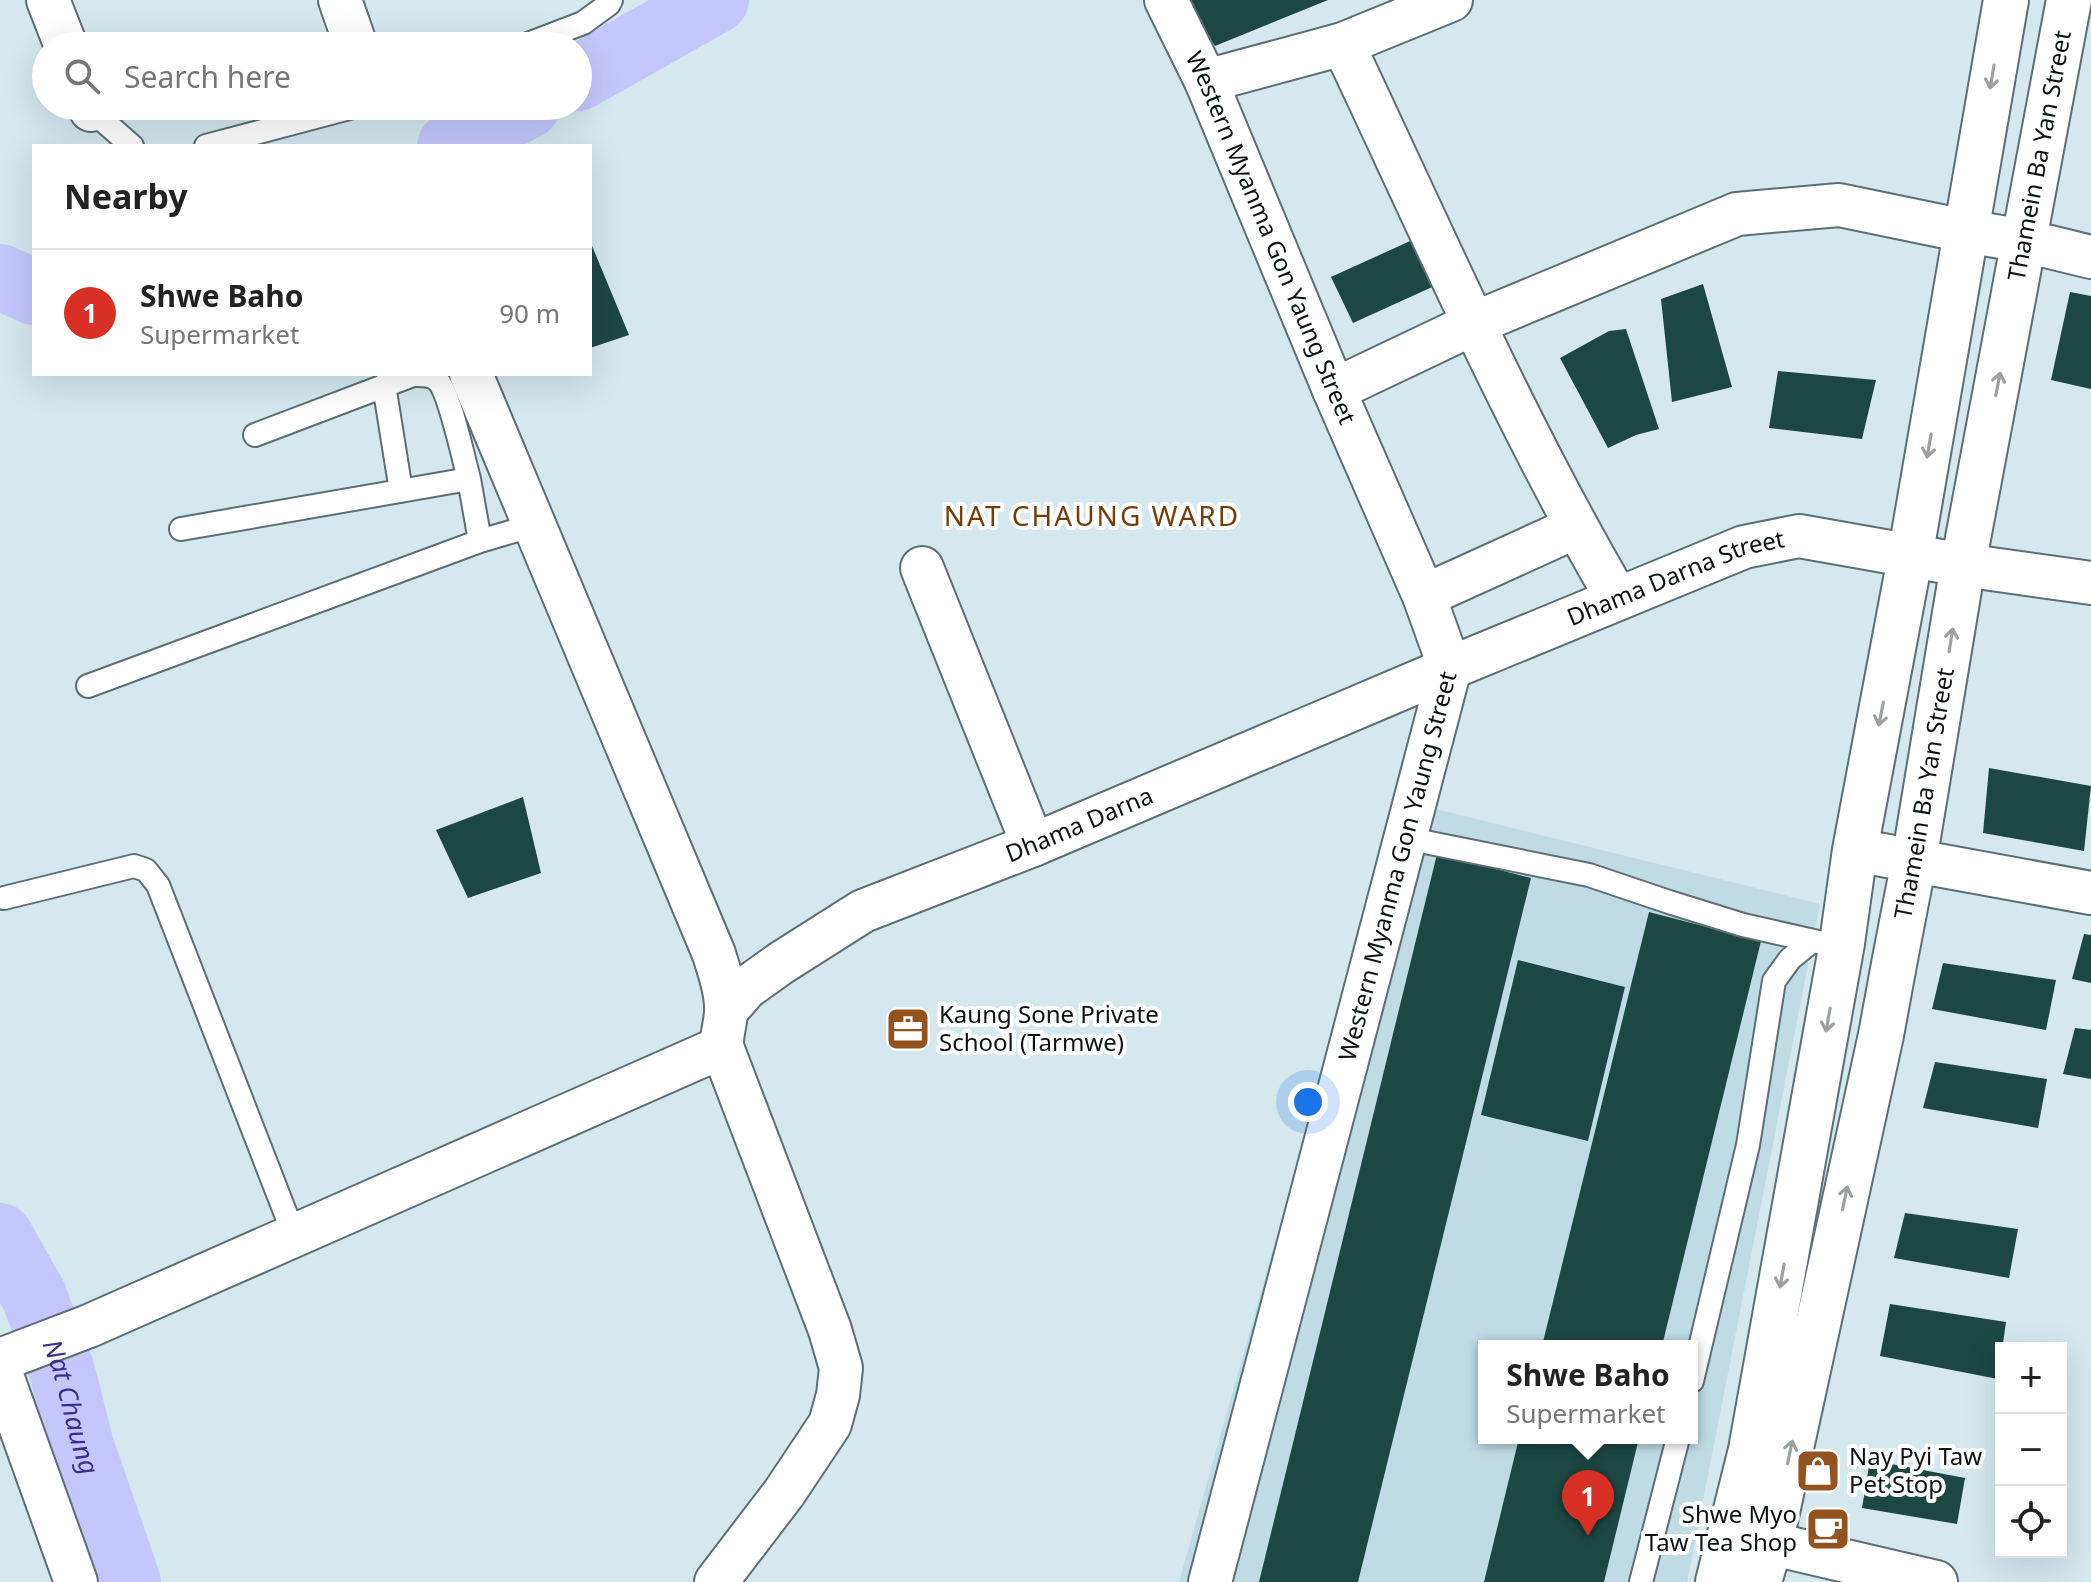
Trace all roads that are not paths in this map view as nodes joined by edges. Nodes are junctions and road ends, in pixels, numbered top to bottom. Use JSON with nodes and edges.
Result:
{"nodes":[{"id":1,"x":48,"y":0,"type":"edge"},
{"id":2,"x":340,"y":0,"type":"edge"},
{"id":3,"x":611,"y":0,"type":"edge"},
{"id":4,"x":1166,"y":0,"type":"edge"},
{"id":5,"x":1451,"y":0,"type":"edge"},
{"id":6,"x":2006,"y":0,"type":"edge"},
{"id":7,"x":2069,"y":0,"type":"edge"},
{"id":8,"x":61,"y":32,"type":"edge"},
{"id":9,"x":351,"y":32,"type":"edge"},
{"id":10,"x":560,"y":32,"type":"edge"},
{"id":11,"x":1343,"y":44,"type":"junction"},
{"id":12,"x":1206,"y":81,"type":"junction"},
{"id":13,"x":103,"y":120,"type":"edge"},
{"id":14,"x":304,"y":120,"type":"edge"},
{"id":15,"x":130,"y":144,"type":"edge"},
{"id":16,"x":214,"y":144,"type":"edge"},
{"id":17,"x":1965,"y":231,"type":"junction"},
{"id":18,"x":2025,"y":241,"type":"junction"},
{"id":19,"x":2091,"y":257,"type":"edge"},
{"id":20,"x":1475,"y":323,"type":"junction"},
{"id":21,"x":410,"y":376,"type":"edge"},
{"id":22,"x":431,"y":376,"type":"edge"},
{"id":23,"x":472,"y":376,"type":"edge"},
{"id":24,"x":384,"y":385,"type":"junction"},
{"id":25,"x":1334,"y":390,"type":"junction"},
{"id":26,"x":255,"y":435,"type":"dead end"},
{"id":27,"x":469,"y":479,"type":"junction"},
{"id":28,"x":401,"y":491,"type":"junction"},
{"id":29,"x":534,"y":525,"type":"junction"},
{"id":30,"x":1576,"y":527,"type":"junction"},
{"id":31,"x":181,"y":529,"type":"dead end"},
{"id":32,"x":480,"y":541,"type":"junction"},
{"id":33,"x":1910,"y":555,"type":"junction"},
{"id":34,"x":1963,"y":565,"type":"junction"},
{"id":35,"x":922,"y":568,"type":"dead end"},
{"id":36,"x":2091,"y":583,"type":"edge"},
{"id":37,"x":1424,"y":596,"type":"junction"},
{"id":38,"x":1617,"y":598,"type":"junction"},
{"id":39,"x":1450,"y":668,"type":"junction"},
{"id":40,"x":88,"y":686,"type":"dead end"},
{"id":41,"x":1405,"y":838,"type":"junction"},
{"id":42,"x":1033,"y":845,"type":"junction"},
{"id":43,"x":1855,"y":850,"type":"junction"},
{"id":44,"x":1914,"y":861,"type":"junction"},
{"id":45,"x":2091,"y":893,"type":"edge"},
{"id":46,"x":4,"y":898,"type":"dead end"},
{"id":47,"x":1826,"y":943,"type":"junction"},
{"id":48,"x":724,"y":1028,"type":"junction"},
{"id":49,"x":294,"y":1235,"type":"junction"},
{"id":50,"x":1698,"y":1356,"type":"edge"},
{"id":51,"x":8,"y":1360,"type":"edge"},
{"id":52,"x":1676,"y":1444,"type":"edge"},
{"id":53,"x":1753,"y":1553,"type":"edge"},
{"id":54,"x":76,"y":1582,"type":"edge"},
{"id":55,"x":716,"y":1582,"type":"edge"},
{"id":56,"x":1210,"y":1582,"type":"edge"},
{"id":57,"x":1641,"y":1582,"type":"edge"},
{"id":58,"x":1718,"y":1582,"type":"edge"},
{"id":59,"x":1936,"y":1582,"type":"edge"}],
"edges":[{"from":1,"to":8,"type":"street"},
{"from":2,"to":9,"type":"street"},
{"from":3,"to":10,"type":"lane"},
{"from":4,"to":12,"type":"street","name":"Western Myanma Gon Yaung Street"},
{"from":5,"to":11,"type":"street"},
{"from":6,"to":17,"type":"main road","name":"Thamein Ba Yan Street","one_way":true},
{"from":7,"to":18,"type":"main road","name":"Thamein Ba Yan Street"},
{"from":11,"to":12,"type":"street"},
{"from":11,"to":20,"type":"street"},
{"from":12,"to":25,"type":"street","name":"Western Myanma Gon Yaung Street"},
{"from":13,"to":15,"type":"lane"},
{"from":14,"to":16,"type":"lane"},
{"from":17,"to":18,"type":"street"},
{"from":17,"to":20,"type":"street"},
{"from":17,"to":33,"type":"main road","name":"Thamein Ba Yan Street","one_way":true},
{"from":18,"to":19,"type":"street"},
{"from":34,"to":18,"type":"main road","name":"Thamein Ba Yan Street","one_way":true},
{"from":20,"to":25,"type":"street"},
{"from":20,"to":30,"type":"street"},
{"from":21,"to":24,"type":"lane"},
{"from":22,"to":27,"type":"lane"},
{"from":23,"to":29,"type":"street"},
{"from":24,"to":26,"type":"lane"},
{"from":24,"to":28,"type":"lane"},
{"from":25,"to":37,"type":"street","name":"Western Myanma Gon Yaung Street"},
{"from":27,"to":28,"type":"lane"},
{"from":27,"to":32,"type":"lane"},
{"from":28,"to":31,"type":"lane"},
{"from":29,"to":32,"type":"lane"},
{"from":29,"to":48,"type":"street"},
{"from":30,"to":37,"type":"street"},
{"from":30,"to":38,"type":"street"},
{"from":32,"to":40,"type":"lane"},
{"from":33,"to":34,"type":"street","name":"Dhama Darna Street"},
{"from":33,"to":38,"type":"street","name":"Dhama Darna Street"},
{"from":33,"to":43,"type":"main road","name":"Thamein Ba Yan Street","one_way":true},
{"from":34,"to":36,"type":"street"},
{"from":44,"to":34,"type":"main road","name":"Thamein Ba Yan Street","one_way":true},
{"from":35,"to":42,"type":"street"},
{"from":37,"to":39,"type":"street","name":"Western Myanma Gon Yaung Street"},
{"from":38,"to":39,"type":"street","name":"Dhama Darna Street"},
{"from":39,"to":41,"type":"street","name":"Western Myanma Gon Yaung Street"},
{"from":39,"to":42,"type":"street","name":"Dhama Darna"},
{"from":41,"to":47,"type":"lane"},
{"from":41,"to":56,"type":"street","name":"Western Myanma Gon Yaung Street"},
{"from":42,"to":48,"type":"street","name":"Dhama Darna"},
{"from":43,"to":44,"type":"street"},
{"from":43,"to":47,"type":"main road","name":"Thamein Ba Yan Street"},
{"from":44,"to":45,"type":"street"},
{"from":53,"to":44,"type":"main road","name":"Thamein Ba Yan Street","one_way":true},
{"from":46,"to":49,"type":"lane"},
{"from":47,"to":50,"type":"lane"},
{"from":47,"to":53,"type":"main road","name":"Thamein Ba Yan Street","one_way":true},
{"from":48,"to":49,"type":"street"},
{"from":48,"to":55,"type":"street"},
{"from":49,"to":51,"type":"street"},
{"from":51,"to":54,"type":"street"},
{"from":52,"to":57,"type":"lane"},
{"from":53,"to":58,"type":"main road","name":"Thamein Ba Yan Street"},
{"from":53,"to":59,"type":"street"}]}
